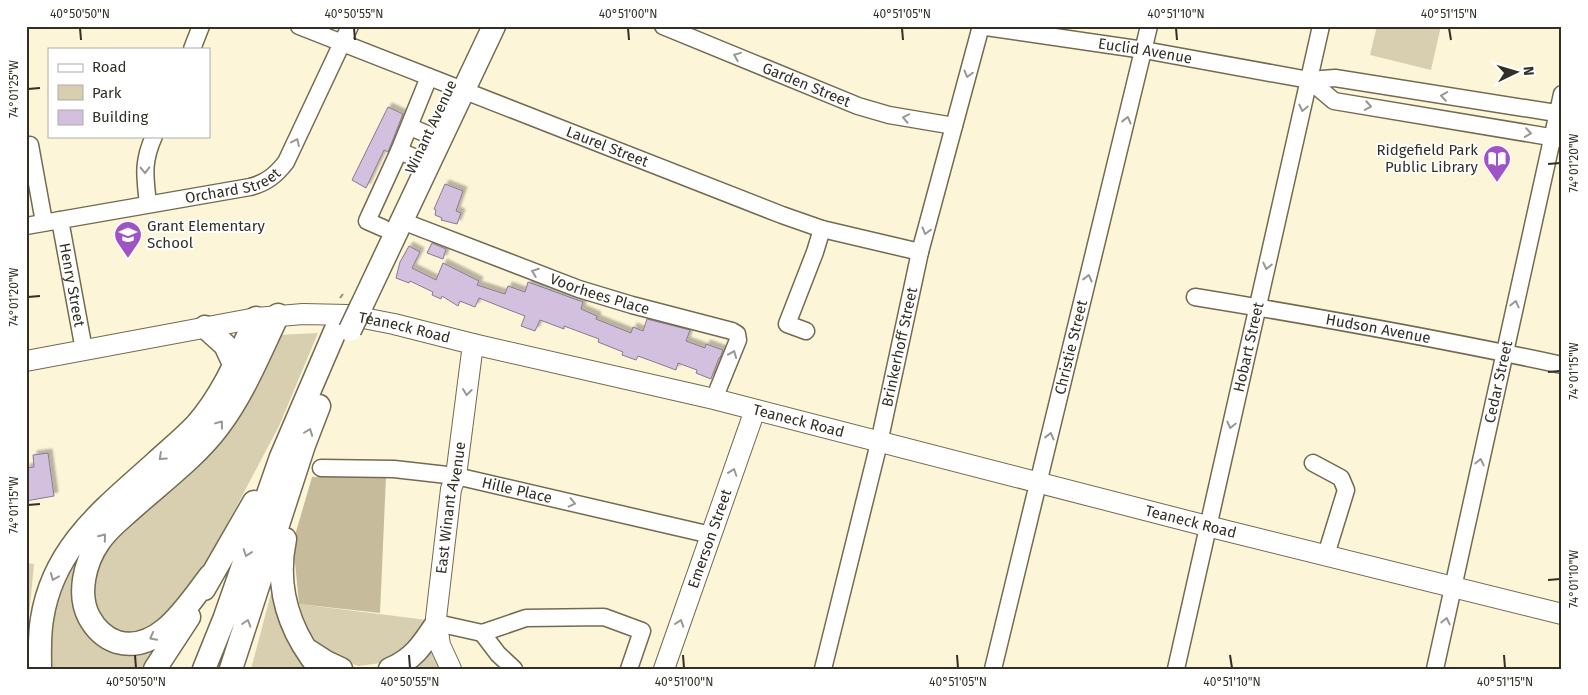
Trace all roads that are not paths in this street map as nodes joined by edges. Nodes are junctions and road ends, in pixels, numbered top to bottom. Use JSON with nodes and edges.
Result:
{"nodes":[{"id":1,"x":201,"y":26,"type":"edge"},
{"id":2,"x":299,"y":26,"type":"edge"},
{"id":3,"x":350,"y":26,"type":"edge"},
{"id":4,"x":479,"y":26,"type":"edge"},
{"id":5,"x":494,"y":26,"type":"edge"},
{"id":6,"x":663,"y":26,"type":"edge"},
{"id":7,"x":980,"y":26,"type":"edge"},
{"id":8,"x":1149,"y":26,"type":"edge"},
{"id":9,"x":1322,"y":26,"type":"edge"},
{"id":10,"x":342,"y":43,"type":"junction"},
{"id":11,"x":192,"y":48,"type":"edge"},
{"id":12,"x":1144,"y":50,"type":"junction"},
{"id":13,"x":430,"y":77,"type":"junction"},
{"id":14,"x":1309,"y":80,"type":"junction"},
{"id":15,"x":457,"y":88,"type":"junction"},
{"id":16,"x":1398,"y":88,"type":"junction"},
{"id":17,"x":1562,"y":94,"type":"edge"},
{"id":18,"x":1468,"y":99,"type":"junction"},
{"id":19,"x":1393,"y":110,"type":"junction"},
{"id":20,"x":1560,"y":114,"type":"edge"},
{"id":21,"x":1462,"y":122,"type":"junction"},
{"id":22,"x":954,"y":126,"type":"junction"},
{"id":23,"x":418,"y":131,"type":"junction"},
{"id":24,"x":153,"y":138,"type":"edge"},
{"id":25,"x":1557,"y":138,"type":"edge"},
{"id":26,"x":30,"y":145,"type":"dead end"},
{"id":27,"x":148,"y":204,"type":"junction"},
{"id":28,"x":60,"y":220,"type":"junction"},
{"id":29,"x":44,"y":222,"type":"junction"},
{"id":30,"x":392,"y":224,"type":"junction"},
{"id":31,"x":26,"y":226,"type":"edge"},
{"id":32,"x":822,"y":229,"type":"junction"},
{"id":33,"x":920,"y":252,"type":"junction"},
{"id":34,"x":1195,"y":297,"type":"dead end"},
{"id":35,"x":1258,"y":307,"type":"junction"},
{"id":36,"x":267,"y":317,"type":"junction"},
{"id":37,"x":205,"y":327,"type":"junction"},
{"id":38,"x":343,"y":329,"type":"junction"},
{"id":39,"x":806,"y":331,"type":"dead end"},
{"id":40,"x":473,"y":344,"type":"junction"},
{"id":41,"x":84,"y":350,"type":"junction"},
{"id":42,"x":1504,"y":352,"type":"junction"},
{"id":43,"x":26,"y":361,"type":"edge"},
{"id":44,"x":234,"y":364,"type":"junction"},
{"id":45,"x":1562,"y":365,"type":"edge"},
{"id":46,"x":714,"y":400,"type":"junction"},
{"id":47,"x":755,"y":410,"type":"junction"},
{"id":48,"x":879,"y":443,"type":"junction"},
{"id":49,"x":281,"y":457,"type":"junction"},
{"id":50,"x":1313,"y":462,"type":"dead end"},
{"id":51,"x":321,"y":468,"type":"dead end"},
{"id":52,"x":456,"y":476,"type":"junction"},
{"id":53,"x":293,"y":478,"type":"junction"},
{"id":54,"x":1039,"y":484,"type":"junction"},
{"id":55,"x":1207,"y":526,"type":"junction"},
{"id":56,"x":710,"y":535,"type":"junction"},
{"id":57,"x":1326,"y":555,"type":"junction"},
{"id":58,"x":210,"y":576,"type":"junction"},
{"id":59,"x":1454,"y":586,"type":"junction"},
{"id":60,"x":1562,"y":614,"type":"edge"},
{"id":61,"x":437,"y":624,"type":"junction"},
{"id":62,"x":482,"y":633,"type":"junction"},
{"id":63,"x":306,"y":649,"type":"junction"},
{"id":64,"x":40,"y":669,"type":"edge"},
{"id":65,"x":155,"y":669,"type":"edge"},
{"id":66,"x":204,"y":669,"type":"edge"},
{"id":67,"x":231,"y":669,"type":"edge"},
{"id":68,"x":320,"y":669,"type":"edge"},
{"id":69,"x":341,"y":669,"type":"edge"},
{"id":70,"x":390,"y":669,"type":"edge"},
{"id":71,"x":450,"y":669,"type":"edge"},
{"id":72,"x":514,"y":669,"type":"edge"},
{"id":73,"x":629,"y":669,"type":"edge"},
{"id":74,"x":664,"y":669,"type":"edge"},
{"id":75,"x":823,"y":669,"type":"edge"},
{"id":76,"x":993,"y":669,"type":"edge"},
{"id":77,"x":1176,"y":669,"type":"edge"},
{"id":78,"x":1435,"y":669,"type":"edge"}],
"edges":[{"from":1,"to":11,"type":"street"},
{"from":2,"to":10,"type":"street","name":"Laurel Street"},
{"from":3,"to":10,"type":"street","name":"Orchard Street"},
{"from":4,"to":15,"type":"highway","name":"Winant Avenue"},
{"from":5,"to":15,"type":"highway","name":"Winant Avenue"},
{"from":22,"to":6,"type":"street","name":"Garden Street","one_way":true},
{"from":7,"to":12,"type":"street","name":"Euclid Avenue"},
{"from":7,"to":22,"type":"street","name":"Brinkerhoff Street","one_way":true},
{"from":8,"to":12,"type":"street","name":"Christie Street"},
{"from":9,"to":14,"type":"street","name":"Hobart Street"},
{"from":10,"to":13,"type":"street","name":"Laurel Street"},
{"from":27,"to":10,"type":"street","name":"Orchard Street","one_way":true},
{"from":12,"to":14,"type":"street","name":"Euclid Avenue"},
{"from":54,"to":12,"type":"street","name":"Christie Street","one_way":true},
{"from":13,"to":15,"type":"street","name":"Laurel Street"},
{"from":13,"to":23,"type":"street"},
{"from":14,"to":16,"type":"street","name":"Euclid Avenue"},
{"from":14,"to":19,"type":"street","name":"Euclid Avenue","one_way":true},
{"from":14,"to":35,"type":"street","name":"Hobart Street","one_way":true},
{"from":15,"to":23,"type":"highway","name":"Winant Avenue"},
{"from":15,"to":30,"type":"highway","name":"Winant Avenue"},
{"from":15,"to":32,"type":"street","name":"Laurel Street"},
{"from":18,"to":16,"type":"street","name":"Euclid Avenue","one_way":true},
{"from":16,"to":19,"type":"street"},
{"from":17,"to":20,"type":"street","name":"Cedar Street"},
{"from":18,"to":20,"type":"street","name":"Euclid Avenue"},
{"from":18,"to":21,"type":"street"},
{"from":19,"to":21,"type":"street","name":"Euclid Avenue"},
{"from":20,"to":25,"type":"street","name":"Cedar Street"},
{"from":21,"to":25,"type":"street","name":"Euclid Avenue","one_way":true},
{"from":22,"to":33,"type":"street","name":"Brinkerhoff Street","one_way":true},
{"from":23,"to":30,"type":"highway","name":"Winant Avenue"},
{"from":24,"to":27,"type":"street","one_way":true},
{"from":42,"to":25,"type":"street","name":"Cedar Street","one_way":true},
{"from":26,"to":29,"type":"street"},
{"from":27,"to":28,"type":"street","name":"Orchard Street"},
{"from":28,"to":29,"type":"street","name":"Orchard Street"},
{"from":28,"to":41,"type":"street","name":"Henry Street"},
{"from":29,"to":31,"type":"street","name":"Orchard Street"},
{"from":30,"to":38,"type":"highway"},
{"from":46,"to":30,"type":"street","name":"Voorhees Place","one_way":true},
{"from":32,"to":33,"type":"street","name":"Laurel Street"},
{"from":32,"to":39,"type":"street"},
{"from":33,"to":48,"type":"street","name":"Brinkerhoff Street"},
{"from":34,"to":35,"type":"street","name":"Hudson Avenue"},
{"from":35,"to":42,"type":"street","name":"Hudson Avenue"},
{"from":35,"to":55,"type":"street","name":"Hobart Street","one_way":true},
{"from":36,"to":37,"type":"main road","name":"Teaneck Road"},
{"from":36,"to":40,"type":"main road","name":"Teaneck Road"},
{"from":36,"to":44,"type":"highway"},
{"from":58,"to":36,"type":"highway","one_way":true},
{"from":37,"to":41,"type":"main road","name":"Teaneck Road"},
{"from":37,"to":44,"type":"highway"},
{"from":38,"to":49,"type":"highway"},
{"from":53,"to":38,"type":"highway","one_way":true},
{"from":40,"to":46,"type":"main road","name":"Teaneck Road"},
{"from":40,"to":52,"type":"main road","name":"East Winant Avenue","one_way":true},
{"from":41,"to":43,"type":"main road","name":"Teaneck Road"},
{"from":42,"to":45,"type":"street","name":"Hudson Avenue"},
{"from":59,"to":42,"type":"street","name":"Cedar Street","one_way":true},
{"from":44,"to":64,"type":"highway","one_way":true},
{"from":46,"to":47,"type":"main road","name":"Teaneck Road"},
{"from":47,"to":48,"type":"main road","name":"Teaneck Road"},
{"from":56,"to":47,"type":"main road","name":"Emerson Street","one_way":true},
{"from":48,"to":54,"type":"main road","name":"Teaneck Road"},
{"from":48,"to":75,"type":"street","name":"Brinkerhoff Street"},
{"from":49,"to":58,"type":"highway"},
{"from":49,"to":66,"type":"highway","one_way":true},
{"from":50,"to":57,"type":"street"},
{"from":51,"to":52,"type":"street","name":"Hille Place"},
{"from":52,"to":56,"type":"street","name":"Hille Place","one_way":true},
{"from":52,"to":61,"type":"main road","name":"East Winant Avenue"},
{"from":53,"to":63,"type":"highway"},
{"from":67,"to":53,"type":"highway","one_way":true},
{"from":54,"to":55,"type":"main road","name":"Teaneck Road"},
{"from":54,"to":76,"type":"street","name":"Christie Street"},
{"from":55,"to":57,"type":"main road","name":"Teaneck Road"},
{"from":55,"to":77,"type":"street","name":"Hobart Street"},
{"from":74,"to":56,"type":"main road","name":"Emerson Street","one_way":true},
{"from":57,"to":59,"type":"main road","name":"Teaneck Road"},
{"from":58,"to":65,"type":"highway"},
{"from":59,"to":60,"type":"main road","name":"Teaneck Road"},
{"from":78,"to":59,"type":"street","name":"Cedar Street","one_way":true},
{"from":61,"to":62,"type":"street"},
{"from":61,"to":70,"type":"highway"},
{"from":61,"to":71,"type":"main road","name":"East Winant Avenue"},
{"from":62,"to":72,"type":"street"},
{"from":62,"to":73,"type":"street"},
{"from":63,"to":68,"type":"highway"},
{"from":63,"to":69,"type":"highway"}]}
